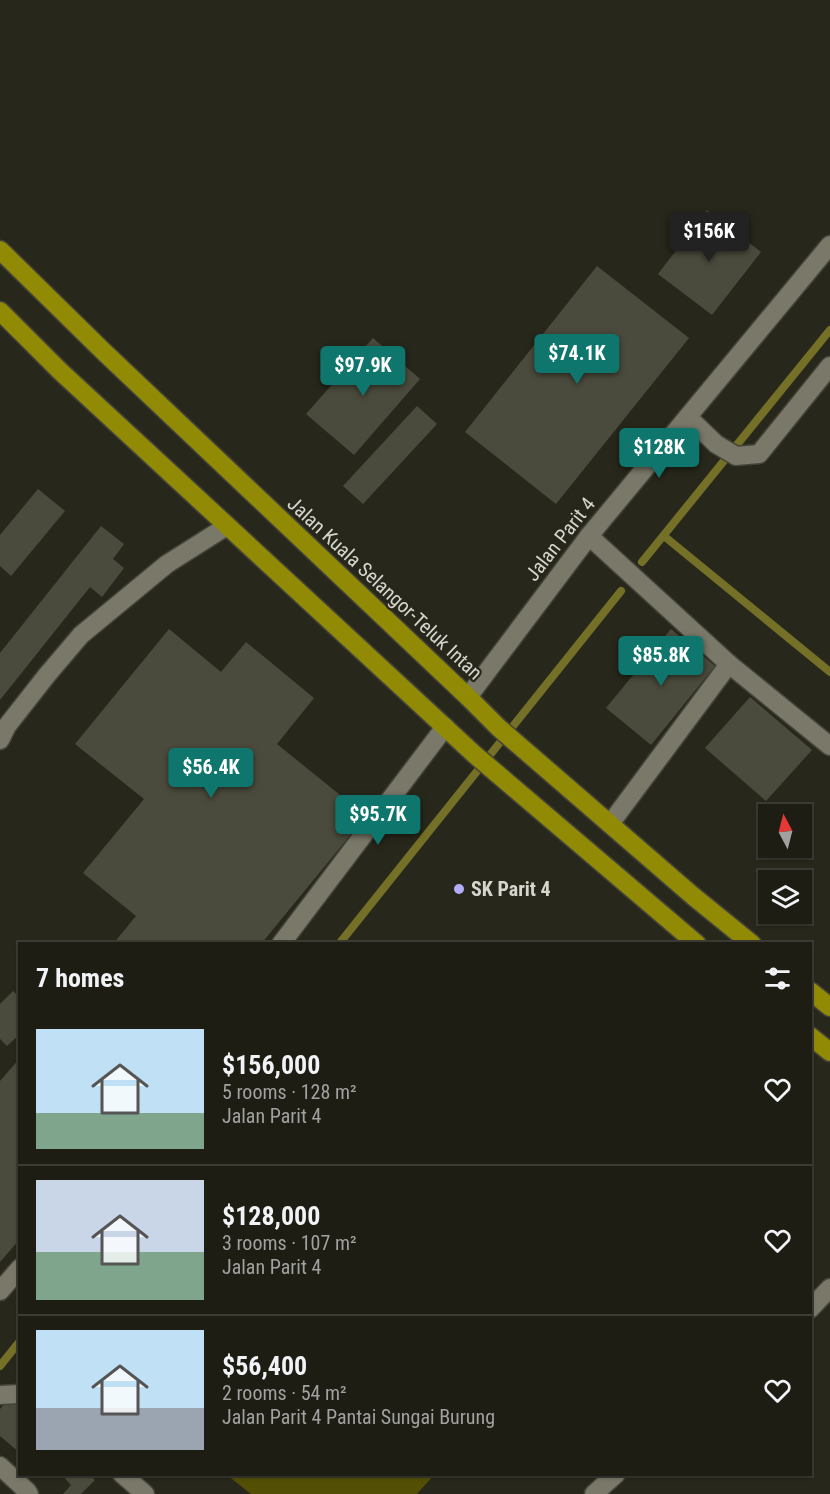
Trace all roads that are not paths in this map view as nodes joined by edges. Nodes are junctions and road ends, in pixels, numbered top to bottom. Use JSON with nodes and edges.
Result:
{"nodes":[{"id":1,"x":830,"y":245,"type":"edge"},
{"id":2,"x":0,"y":250,"type":"edge"},
{"id":3,"x":0,"y":311,"type":"edge"},
{"id":4,"x":830,"y":366,"type":"edge"},
{"id":5,"x":688,"y":417,"type":"junction"},
{"id":6,"x":227,"y":526,"type":"junction"},
{"id":7,"x":589,"y":536,"type":"junction"},
{"id":8,"x":729,"y":664,"type":"junction"},
{"id":9,"x":468,"y":697,"type":"junction"},
{"id":10,"x":445,"y":727,"type":"junction"},
{"id":11,"x":0,"y":740,"type":"edge"},
{"id":12,"x":830,"y":746,"type":"edge"},
{"id":13,"x":610,"y":824,"type":"junction"},
{"id":14,"x":283,"y":942,"type":"edge"},
{"id":15,"x":695,"y":942,"type":"edge"},
{"id":16,"x":750,"y":942,"type":"edge"},
{"id":17,"x":812,"y":993,"type":"edge"},
{"id":18,"x":830,"y":1007,"type":"edge"},
{"id":19,"x":812,"y":1038,"type":"edge"},
{"id":20,"x":830,"y":1052,"type":"edge"},
{"id":21,"x":18,"y":1270,"type":"edge"},
{"id":22,"x":830,"y":1288,"type":"edge"},
{"id":23,"x":0,"y":1292,"type":"edge"},
{"id":24,"x":812,"y":1307,"type":"edge"},
{"id":25,"x":18,"y":1393,"type":"edge"},
{"id":26,"x":0,"y":1395,"type":"edge"},
{"id":27,"x":0,"y":1466,"type":"edge"},
{"id":28,"x":124,"y":1476,"type":"edge"},
{"id":29,"x":614,"y":1476,"type":"edge"},
{"id":30,"x":29,"y":1494,"type":"edge"},
{"id":31,"x":146,"y":1494,"type":"edge"},
{"id":32,"x":594,"y":1494,"type":"edge"}],
"edges":[{"from":1,"to":5,"type":"street","name":"Jalan Parit 4"},
{"from":2,"to":9,"type":"highway","name":"Jalan Kuala Selangor-Teluk Intan"},
{"from":3,"to":6,"type":"highway"},
{"from":4,"to":5,"type":"street"},
{"from":5,"to":7,"type":"street","name":"Jalan Parit 4"},
{"from":6,"to":10,"type":"highway"},
{"from":6,"to":11,"type":"street"},
{"from":7,"to":8,"type":"street"},
{"from":7,"to":9,"type":"street","name":"Jalan Parit 4"},
{"from":8,"to":12,"type":"street"},
{"from":8,"to":13,"type":"street"},
{"from":9,"to":13,"type":"highway","name":"Jalan Kuala Selangor-Teluk Intan"},
{"from":10,"to":14,"type":"street"},
{"from":10,"to":15,"type":"highway"},
{"from":13,"to":16,"type":"highway","name":"Jalan Kuala Selangor-Teluk Intan"},
{"from":17,"to":18,"type":"highway"},
{"from":19,"to":20,"type":"highway"},
{"from":21,"to":23,"type":"street"},
{"from":22,"to":24,"type":"street"},
{"from":25,"to":26,"type":"street"},
{"from":27,"to":30,"type":"street"},
{"from":28,"to":31,"type":"street"},
{"from":29,"to":32,"type":"street"}]}
